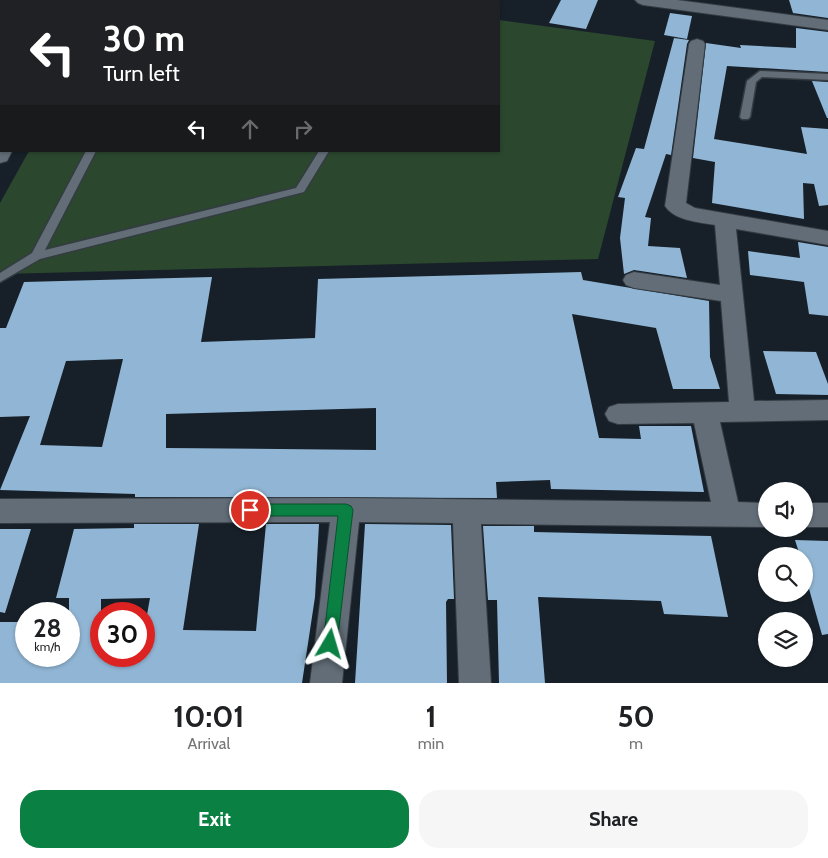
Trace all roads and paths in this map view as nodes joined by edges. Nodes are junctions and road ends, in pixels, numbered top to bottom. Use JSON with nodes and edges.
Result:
{"nodes":[{"id":1,"x":643,"y":0,"type":"edge"},
{"id":2,"x":828,"y":25,"type":"edge"},
{"id":3,"x":697,"y":44,"type":"dead end"},
{"id":4,"x":828,"y":77,"type":"edge"},
{"id":5,"x":745,"y":117,"type":"dead end"},
{"id":6,"x":90,"y":152,"type":"edge"},
{"id":7,"x":323,"y":152,"type":"edge"},
{"id":8,"x":725,"y":220,"type":"junction"},
{"id":9,"x":828,"y":238,"type":"edge"},
{"id":10,"x":36,"y":256,"type":"junction"},
{"id":11,"x":0,"y":278,"type":"edge"},
{"id":12,"x":634,"y":280,"type":"dead end"},
{"id":13,"x":731,"y":296,"type":"junction"},
{"id":14,"x":828,"y":410,"type":"edge"},
{"id":15,"x":706,"y":412,"type":"junction"},
{"id":16,"x":742,"y":412,"type":"junction"},
{"id":17,"x":618,"y":414,"type":"dead end"},
{"id":18,"x":346,"y":510,"type":"junction"},
{"id":19,"x":0,"y":511,"type":"edge"},
{"id":20,"x":466,"y":511,"type":"junction"},
{"id":21,"x":727,"y":514,"type":"junction"},
{"id":22,"x":758,"y":515,"type":"edge"},
{"id":23,"x":813,"y":515,"type":"edge"},
{"id":24,"x":828,"y":515,"type":"edge"},
{"id":25,"x":326,"y":683,"type":"edge"},
{"id":26,"x":475,"y":683,"type":"edge"}],
"edges":[{"from":1,"to":2,"type":"street"},
{"from":3,"to":8,"type":"street"},
{"from":4,"to":5,"type":"lane"},
{"from":6,"to":10,"type":"lane"},
{"from":7,"to":10,"type":"lane"},
{"from":8,"to":9,"type":"street"},
{"from":8,"to":13,"type":"street"},
{"from":10,"to":11,"type":"lane"},
{"from":12,"to":13,"type":"street"},
{"from":13,"to":16,"type":"street"},
{"from":14,"to":16,"type":"street"},
{"from":15,"to":16,"type":"street"},
{"from":15,"to":17,"type":"street"},
{"from":15,"to":21,"type":"street"},
{"from":18,"to":19,"type":"street"},
{"from":18,"to":20,"type":"street"},
{"from":18,"to":25,"type":"street"},
{"from":20,"to":21,"type":"street"},
{"from":20,"to":26,"type":"street"},
{"from":21,"to":22,"type":"street"},
{"from":23,"to":24,"type":"street"}]}
